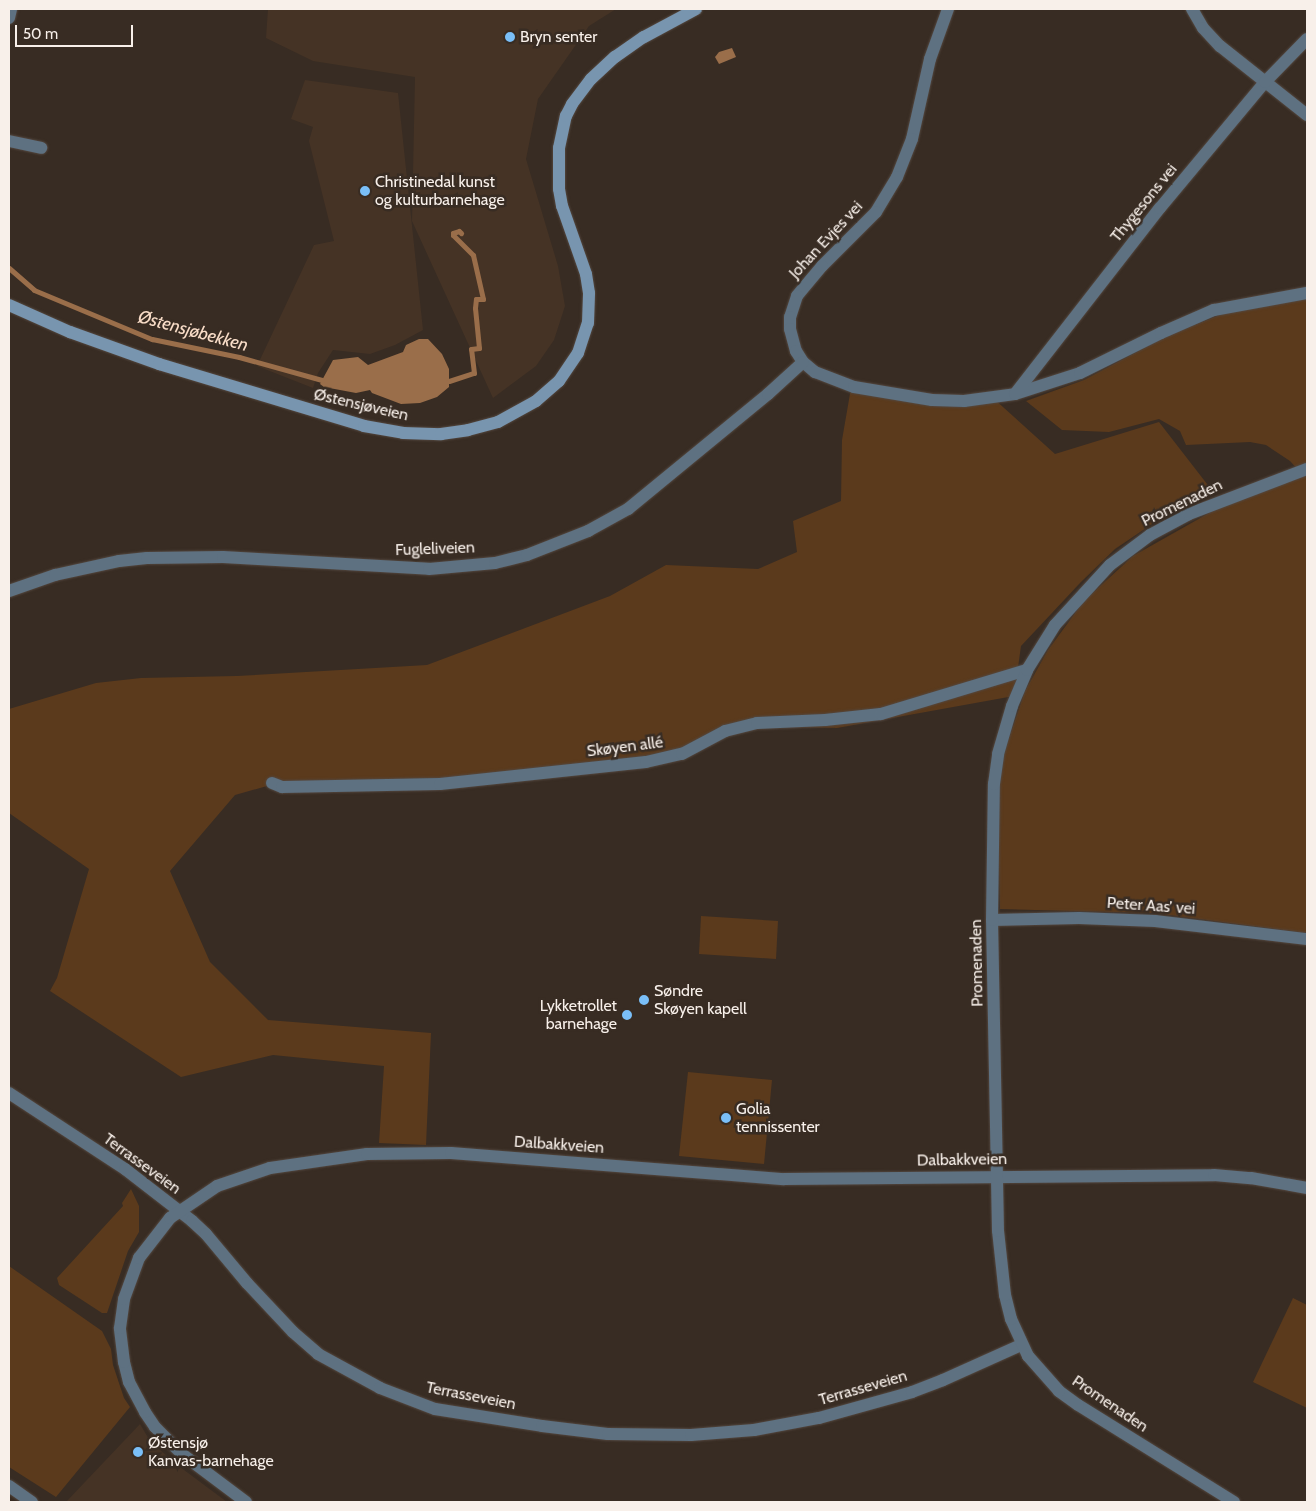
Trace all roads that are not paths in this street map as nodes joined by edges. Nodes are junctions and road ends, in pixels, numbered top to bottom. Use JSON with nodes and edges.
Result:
{"nodes":[{"id":1,"x":11,"y":9,"type":"edge"},
{"id":2,"x":696,"y":9,"type":"edge"},
{"id":3,"x":948,"y":9,"type":"edge"},
{"id":4,"x":1192,"y":9,"type":"edge"},
{"id":5,"x":9,"y":18,"type":"edge"},
{"id":6,"x":1307,"y":39,"type":"edge"},
{"id":7,"x":1265,"y":82,"type":"junction"},
{"id":8,"x":1307,"y":115,"type":"edge"},
{"id":9,"x":9,"y":141,"type":"edge"},
{"id":10,"x":41,"y":148,"type":"dead end"},
{"id":11,"x":1307,"y":293,"type":"edge"},
{"id":12,"x":9,"y":306,"type":"edge"},
{"id":13,"x":803,"y":362,"type":"junction"},
{"id":14,"x":1015,"y":394,"type":"junction"},
{"id":15,"x":1307,"y":469,"type":"edge"},
{"id":16,"x":9,"y":591,"type":"edge"},
{"id":17,"x":1027,"y":670,"type":"junction"},
{"id":18,"x":272,"y":784,"type":"dead end"},
{"id":19,"x":992,"y":920,"type":"junction"},
{"id":20,"x":1307,"y":939,"type":"edge"},
{"id":21,"x":9,"y":1093,"type":"edge"},
{"id":22,"x":997,"y":1176,"type":"junction"},
{"id":23,"x":1307,"y":1188,"type":"edge"},
{"id":24,"x":178,"y":1211,"type":"junction"},
{"id":25,"x":1021,"y":1344,"type":"junction"},
{"id":26,"x":9,"y":1486,"type":"edge"},
{"id":27,"x":32,"y":1502,"type":"edge"},
{"id":28,"x":246,"y":1502,"type":"edge"},
{"id":29,"x":1234,"y":1502,"type":"edge"}],
"edges":[{"from":1,"to":5,"type":"street"},
{"from":2,"to":12,"type":"main road","name":"Østensjøveien"},
{"from":3,"to":13,"type":"street","name":"Johan Evjes vei"},
{"from":4,"to":7,"type":"street"},
{"from":6,"to":7,"type":"street","name":"Thygesons vei"},
{"from":7,"to":8,"type":"street"},
{"from":7,"to":14,"type":"street","name":"Thygesons vei"},
{"from":9,"to":10,"type":"street"},
{"from":11,"to":14,"type":"street"},
{"from":13,"to":14,"type":"street"},
{"from":13,"to":16,"type":"street","name":"Fugleliveien"},
{"from":15,"to":17,"type":"street","name":"Promenaden"},
{"from":17,"to":18,"type":"street","name":"Skøyen allé"},
{"from":17,"to":19,"type":"street","name":"Promenaden"},
{"from":19,"to":20,"type":"street","name":"Peter Aas’ vei"},
{"from":19,"to":22,"type":"street","name":"Promenaden"},
{"from":21,"to":24,"type":"street","name":"Terrasseveien"},
{"from":22,"to":23,"type":"street","name":"Dalbakkveien"},
{"from":22,"to":24,"type":"street","name":"Dalbakkveien"},
{"from":22,"to":25,"type":"street","name":"Promenaden"},
{"from":24,"to":25,"type":"street","name":"Terrasseveien"},
{"from":24,"to":28,"type":"street","name":"Dalbakkveien"},
{"from":25,"to":29,"type":"street","name":"Promenaden"},
{"from":26,"to":27,"type":"street"}]}
